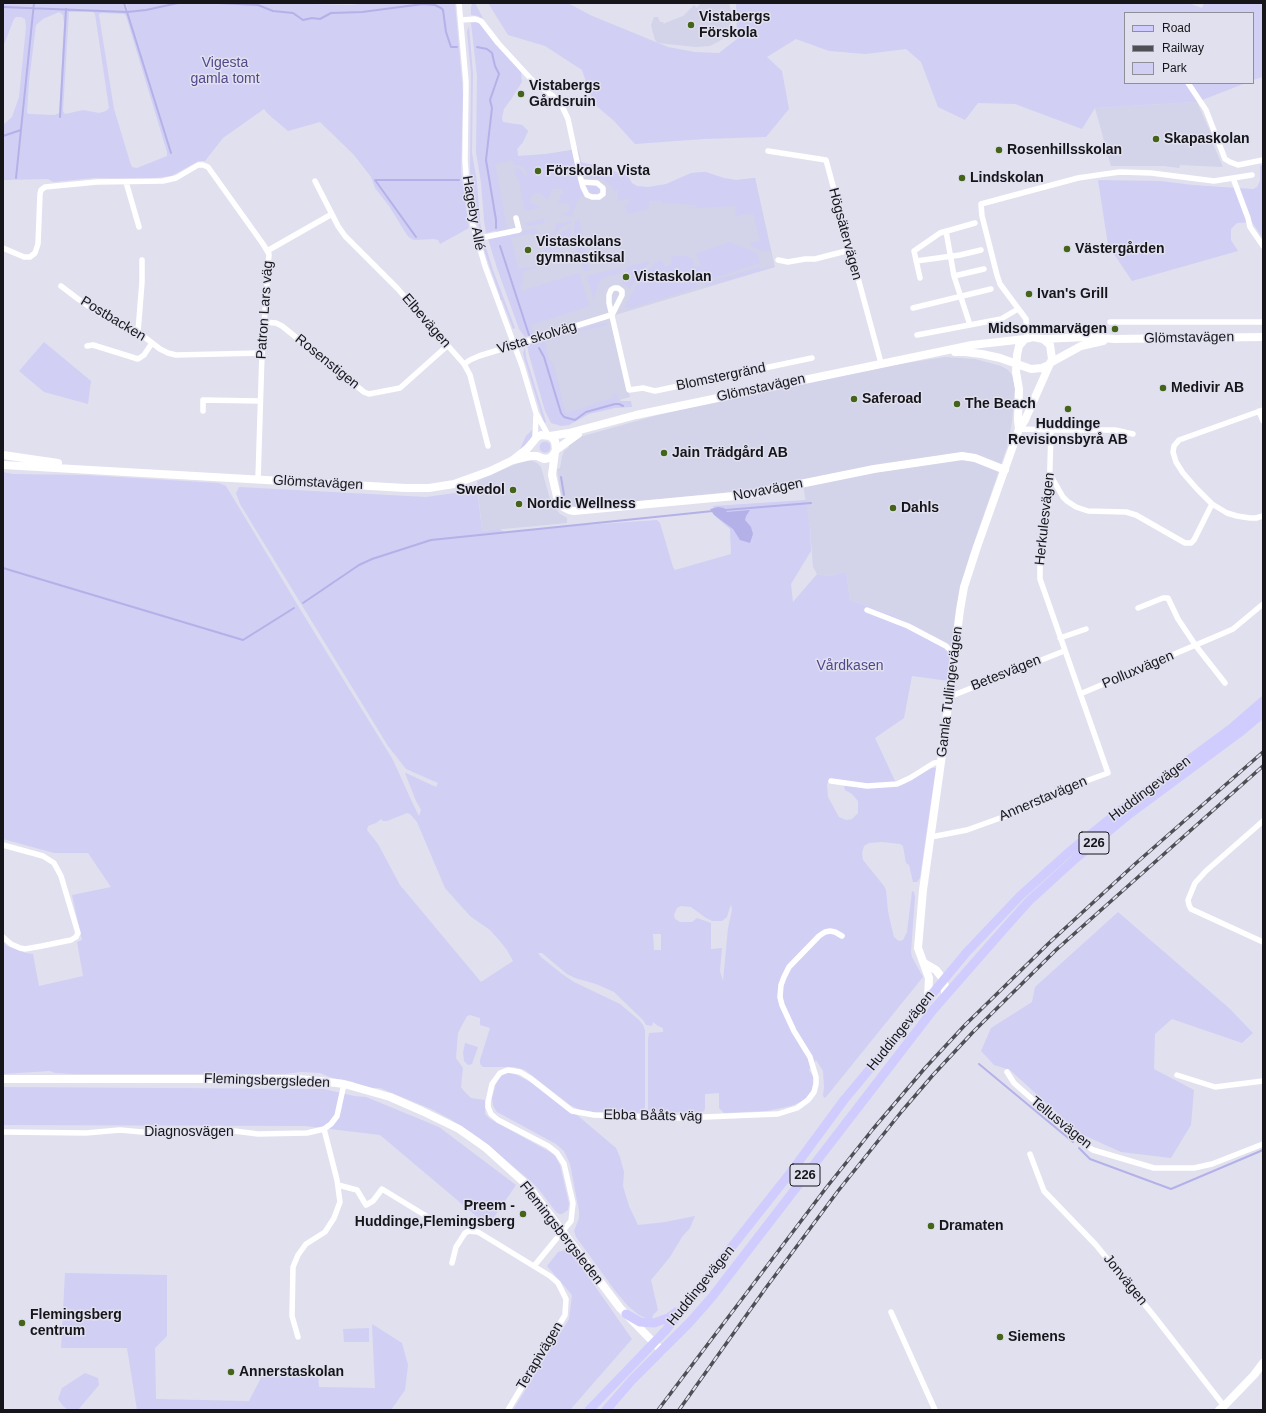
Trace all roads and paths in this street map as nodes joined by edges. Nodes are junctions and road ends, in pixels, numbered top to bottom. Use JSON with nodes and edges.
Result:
{"nodes":[{"id":1,"x":459,"y":3,"type":"edge"},
{"id":2,"x":461,"y":20,"type":"junction"},
{"id":3,"x":1189,"y":84,"type":"edge"},
{"id":4,"x":768,"y":151,"type":"dead end"},
{"id":5,"x":1263,"y":160,"type":"edge"},
{"id":6,"x":1252,"y":175,"type":"dead end"},
{"id":7,"x":1233,"y":178,"type":"junction"},
{"id":8,"x":315,"y":181,"type":"dead end"},
{"id":9,"x":126,"y":182,"type":"junction"},
{"id":10,"x":582,"y":182,"type":"dead end"},
{"id":11,"x":332,"y":214,"type":"junction"},
{"id":12,"x":516,"y":218,"type":"dead end"},
{"id":13,"x":975,"y":223,"type":"dead end"},
{"id":14,"x":139,"y":228,"type":"dead end"},
{"id":15,"x":946,"y":231,"type":"junction"},
{"id":16,"x":476,"y":239,"type":"junction"},
{"id":17,"x":1263,"y":246,"type":"edge"},
{"id":18,"x":3,"y":248,"type":"edge"},
{"id":19,"x":850,"y":250,"type":"junction"},
{"id":20,"x":980,"y":250,"type":"dead end"},
{"id":21,"x":268,"y":251,"type":"junction"},
{"id":22,"x":951,"y":256,"type":"junction"},
{"id":23,"x":142,"y":260,"type":"dead end"},
{"id":24,"x":778,"y":260,"type":"dead end"},
{"id":25,"x":916,"y":261,"type":"junction"},
{"id":26,"x":984,"y":269,"type":"dead end"},
{"id":27,"x":954,"y":276,"type":"junction"},
{"id":28,"x":920,"y":278,"type":"dead end"},
{"id":29,"x":61,"y":286,"type":"dead end"},
{"id":30,"x":990,"y":289,"type":"dead end"},
{"id":31,"x":961,"y":295,"type":"junction"},
{"id":32,"x":913,"y":308,"type":"dead end"},
{"id":33,"x":1018,"y":308,"type":"junction"},
{"id":34,"x":264,"y":322,"type":"junction"},
{"id":35,"x":1110,"y":322,"type":"dead end"},
{"id":36,"x":1263,"y":322,"type":"edge"},
{"id":37,"x":970,"y":325,"type":"junction"},
{"id":38,"x":138,"y":332,"type":"junction"},
{"id":39,"x":917,"y":335,"type":"dead end"},
{"id":40,"x":1263,"y":337,"type":"edge"},
{"id":41,"x":1026,"y":339,"type":"junction"},
{"id":42,"x":1043,"y":339,"type":"junction"},
{"id":43,"x":1115,"y":339,"type":"junction"},
{"id":44,"x":152,"y":343,"type":"junction"},
{"id":45,"x":87,"y":346,"type":"dead end"},
{"id":46,"x":447,"y":346,"type":"junction"},
{"id":47,"x":515,"y":346,"type":"junction"},
{"id":48,"x":938,"y":352,"type":"junction"},
{"id":49,"x":262,"y":353,"type":"junction"},
{"id":50,"x":812,"y":358,"type":"dead end"},
{"id":51,"x":464,"y":364,"type":"junction"},
{"id":52,"x":881,"y":364,"type":"junction"},
{"id":53,"x":1017,"y":364,"type":"junction"},
{"id":54,"x":1050,"y":364,"type":"junction"},
{"id":55,"x":630,"y":390,"type":"joint"},
{"id":56,"x":260,"y":401,"type":"junction"},
{"id":57,"x":203,"y":411,"type":"dead end"},
{"id":58,"x":1261,"y":411,"type":"edge"},
{"id":59,"x":536,"y":414,"type":"junction"},
{"id":60,"x":1263,"y":421,"type":"edge"},
{"id":61,"x":586,"y":429,"type":"junction"},
{"id":62,"x":1019,"y":429,"type":"junction"},
{"id":63,"x":1052,"y":430,"type":"junction"},
{"id":64,"x":1133,"y":434,"type":"dead end"},
{"id":65,"x":549,"y":435,"type":"junction"},
{"id":66,"x":534,"y":441,"type":"junction"},
{"id":67,"x":488,"y":446,"type":"dead end"},
{"id":68,"x":556,"y":451,"type":"junction"},
{"id":69,"x":3,"y":455,"type":"edge"},
{"id":70,"x":539,"y":457,"type":"junction"},
{"id":71,"x":513,"y":460,"type":"junction"},
{"id":72,"x":3,"y":464,"type":"edge"},
{"id":73,"x":1005,"y":470,"type":"junction"},
{"id":74,"x":118,"y":471,"type":"junction"},
{"id":75,"x":552,"y":475,"type":"junction"},
{"id":76,"x":1050,"y":476,"type":"junction"},
{"id":77,"x":258,"y":480,"type":"junction"},
{"id":78,"x":1212,"y":504,"type":"junction"},
{"id":79,"x":1263,"y":516,"type":"edge"},
{"id":80,"x":1263,"y":604,"type":"edge"},
{"id":81,"x":1138,"y":608,"type":"dead end"},
{"id":82,"x":867,"y":610,"type":"dead end"},
{"id":83,"x":1086,"y":629,"type":"dead end"},
{"id":84,"x":1060,"y":638,"type":"junction"},
{"id":85,"x":1196,"y":646,"type":"junction"},
{"id":86,"x":1064,"y":651,"type":"junction"},
{"id":87,"x":954,"y":654,"type":"junction"},
{"id":88,"x":1225,"y":683,"type":"dead end"},
{"id":89,"x":1080,"y":694,"type":"junction"},
{"id":90,"x":948,"y":697,"type":"junction"},
{"id":91,"x":1263,"y":701,"type":"edge"},
{"id":92,"x":1263,"y":713,"type":"edge"},
{"id":93,"x":941,"y":762,"type":"junction"},
{"id":94,"x":1108,"y":773,"type":"joint"},
{"id":95,"x":831,"y":782,"type":"dead end"},
{"id":96,"x":1263,"y":821,"type":"edge"},
{"id":97,"x":931,"y":836,"type":"junction"},
{"id":98,"x":3,"y":845,"type":"edge"},
{"id":99,"x":3,"y":936,"type":"edge"},
{"id":100,"x":842,"y":936,"type":"dead end"},
{"id":101,"x":1263,"y":942,"type":"edge"},
{"id":102,"x":924,"y":963,"type":"junction"},
{"id":103,"x":943,"y":979,"type":"junction"},
{"id":104,"x":945,"y":995,"type":"junction"},
{"id":105,"x":928,"y":997,"type":"junction"},
{"id":106,"x":1007,"y":1072,"type":"dead end"},
{"id":107,"x":1177,"y":1075,"type":"dead end"},
{"id":108,"x":3,"y":1079,"type":"edge"},
{"id":109,"x":1263,"y":1081,"type":"edge"},
{"id":110,"x":344,"y":1084,"type":"junction"},
{"id":111,"x":324,"y":1129,"type":"junction"},
{"id":112,"x":3,"y":1132,"type":"edge"},
{"id":113,"x":1263,"y":1144,"type":"edge"},
{"id":114,"x":1030,"y":1154,"type":"dead end"},
{"id":115,"x":338,"y":1185,"type":"junction"},
{"id":116,"x":436,"y":1222,"type":"dead end"},
{"id":117,"x":562,"y":1230,"type":"junction"},
{"id":118,"x":452,"y":1263,"type":"dead end"},
{"id":119,"x":534,"y":1266,"type":"junction"},
{"id":120,"x":688,"y":1303,"type":"junction"},
{"id":121,"x":891,"y":1312,"type":"dead end"},
{"id":122,"x":626,"y":1314,"type":"junction"},
{"id":123,"x":298,"y":1337,"type":"dead end"},
{"id":124,"x":654,"y":1342,"type":"junction"},
{"id":125,"x":662,"y":1351,"type":"junction"},
{"id":126,"x":1263,"y":1363,"type":"edge"},
{"id":127,"x":1222,"y":1408,"type":"edge"},
{"id":128,"x":508,"y":1410,"type":"edge"},
{"id":129,"x":589,"y":1410,"type":"edge"},
{"id":130,"x":606,"y":1410,"type":"edge"},
{"id":131,"x":935,"y":1410,"type":"edge"}],
"edges":[{"from":1,"to":2,"type":"street","name":"Hageby Allé"},
{"from":2,"to":10,"type":"street"},
{"from":2,"to":16,"type":"street","name":"Hageby Allé"},
{"from":3,"to":5,"type":"street"},
{"from":4,"to":19,"type":"street","name":"Högsätervägen"},
{"from":6,"to":7,"type":"street"},
{"from":7,"to":17,"type":"street"},
{"from":7,"to":33,"type":"street"},
{"from":8,"to":11,"type":"street","name":"Elbevägen"},
{"from":9,"to":14,"type":"street"},
{"from":9,"to":18,"type":"street","name":"Patron Lars väg"},
{"from":9,"to":21,"type":"street","name":"Patron Lars väg"},
{"from":11,"to":21,"type":"street"},
{"from":11,"to":46,"type":"street","name":"Elbevägen"},
{"from":12,"to":16,"type":"street"},
{"from":13,"to":15,"type":"street"},
{"from":15,"to":22,"type":"street"},
{"from":15,"to":25,"type":"street"},
{"from":16,"to":47,"type":"street","name":"Hageby Allé"},
{"from":19,"to":24,"type":"street"},
{"from":19,"to":52,"type":"street","name":"Högsätervägen"},
{"from":20,"to":22,"type":"street"},
{"from":21,"to":34,"type":"street","name":"Patron Lars väg"},
{"from":22,"to":25,"type":"street"},
{"from":22,"to":27,"type":"street"},
{"from":23,"to":38,"type":"street"},
{"from":25,"to":28,"type":"street"},
{"from":26,"to":27,"type":"street"},
{"from":27,"to":31,"type":"street"},
{"from":29,"to":38,"type":"street","name":"Postbacken"},
{"from":30,"to":31,"type":"street"},
{"from":31,"to":32,"type":"street"},
{"from":31,"to":37,"type":"street"},
{"from":33,"to":37,"type":"street"},
{"from":33,"to":41,"type":"street"},
{"from":34,"to":46,"type":"street","name":"Rosenstigen"},
{"from":34,"to":49,"type":"street","name":"Patron Lars väg"},
{"from":35,"to":36,"type":"street"},
{"from":37,"to":39,"type":"street"},
{"from":38,"to":44,"type":"street","name":"Postbacken"},
{"from":40,"to":43,"type":"street","name":"Glömstavägen"},
{"from":41,"to":42,"type":"street","name":"Glömstavägen"},
{"from":41,"to":48,"type":"street","name":"Glömstavägen"},
{"from":41,"to":53,"type":"street"},
{"from":42,"to":43,"type":"street","name":"Glömstavägen"},
{"from":42,"to":54,"type":"street"},
{"from":43,"to":54,"type":"street","name":"Glömstavägen"},
{"from":44,"to":45,"type":"street"},
{"from":44,"to":49,"type":"street","name":"Postbacken"},
{"from":46,"to":51,"type":"street","name":"Elbevägen"},
{"from":47,"to":51,"type":"street","name":"Vista skolväg"},
{"from":47,"to":55,"type":"street","name":"Vista skolväg"},
{"from":47,"to":59,"type":"street","name":"Hageby Allé"},
{"from":48,"to":52,"type":"street","name":"Glömstavägen"},
{"from":48,"to":53,"type":"street","name":"Glömstavägen"},
{"from":49,"to":56,"type":"street","name":"Patron Lars väg"},
{"from":50,"to":55,"type":"street","name":"Blomstergränd"},
{"from":51,"to":67,"type":"street","name":"Elbevägen"},
{"from":52,"to":61,"type":"street","name":"Glömstavägen"},
{"from":53,"to":54,"type":"street","name":"Glömstavägen"},
{"from":53,"to":62,"type":"street","name":"Gamla Tullingevägen"},
{"from":54,"to":62,"type":"street","name":"Gamla Tullingevägen"},
{"from":56,"to":57,"type":"street"},
{"from":56,"to":77,"type":"street","name":"Patron Lars väg"},
{"from":58,"to":60,"type":"street"},
{"from":58,"to":78,"type":"street"},
{"from":59,"to":65,"type":"street","name":"Hageby Allé"},
{"from":59,"to":66,"type":"street","name":"Hageby Allé"},
{"from":61,"to":65,"type":"street","name":"Glömstavägen"},
{"from":61,"to":68,"type":"street","name":"Glömstavägen"},
{"from":62,"to":63,"type":"street"},
{"from":62,"to":73,"type":"street","name":"Gamla Tullingevägen"},
{"from":63,"to":64,"type":"street"},
{"from":63,"to":76,"type":"street","name":"Herkulesvägen"},
{"from":65,"to":66,"type":"street","name":"Glömstavägen"},
{"from":65,"to":68,"type":"street"},
{"from":66,"to":70,"type":"street"},
{"from":66,"to":71,"type":"street","name":"Glömstavägen"},
{"from":68,"to":70,"type":"street","name":"Glömstavägen"},
{"from":68,"to":75,"type":"street","name":"Novavägen"},
{"from":69,"to":74,"type":"street","name":"Glömstavägen"},
{"from":70,"to":71,"type":"street","name":"Glömstavägen"},
{"from":70,"to":75,"type":"street","name":"Novavägen"},
{"from":71,"to":77,"type":"street","name":"Glömstavägen"},
{"from":72,"to":74,"type":"street","name":"Glömstavägen"},
{"from":73,"to":75,"type":"street","name":"Novavägen"},
{"from":73,"to":87,"type":"street","name":"Gamla Tullingevägen"},
{"from":74,"to":77,"type":"street","name":"Glömstavägen"},
{"from":76,"to":78,"type":"street"},
{"from":76,"to":84,"type":"street","name":"Herkulesvägen"},
{"from":78,"to":79,"type":"street"},
{"from":80,"to":85,"type":"street","name":"Polluxvägen"},
{"from":81,"to":85,"type":"street"},
{"from":82,"to":87,"type":"street"},
{"from":83,"to":84,"type":"street"},
{"from":84,"to":86,"type":"street","name":"Herkulesvägen"},
{"from":85,"to":88,"type":"street"},
{"from":85,"to":89,"type":"street","name":"Polluxvägen"},
{"from":86,"to":89,"type":"street","name":"Herkulesvägen"},
{"from":86,"to":90,"type":"street","name":"Betesvägen"},
{"from":87,"to":90,"type":"street","name":"Gamla Tullingevägen"},
{"from":89,"to":94,"type":"street","name":"Herkulesvägen"},
{"from":90,"to":93,"type":"street","name":"Gamla Tullingevägen"},
{"from":91,"to":103,"type":"main road","name":"Huddingevägen","number":"226"},
{"from":92,"to":104,"type":"main road","name":"Huddingevägen","number":"226"},
{"from":93,"to":95,"type":"street"},
{"from":93,"to":97,"type":"street","name":"Gamla Tullingevägen"},
{"from":94,"to":97,"type":"street","name":"Annerstavägen"},
{"from":96,"to":101,"type":"street"},
{"from":97,"to":102,"type":"street","name":"Gamla Tullingevägen"},
{"from":98,"to":99,"type":"street"},
{"from":100,"to":117,"type":"street","name":"Ebba Bååts väg"},
{"from":102,"to":103,"type":"street"},
{"from":102,"to":105,"type":"street","name":"Gamla Tullingevägen"},
{"from":103,"to":104,"type":"street"},
{"from":103,"to":105,"type":"main road","name":"Huddingevägen","number":"226"},
{"from":104,"to":125,"type":"main road","name":"Huddingevägen","number":"226"},
{"from":105,"to":120,"type":"main road","name":"Huddingevägen","number":"226"},
{"from":106,"to":113,"type":"street","name":"Tellusvägen"},
{"from":107,"to":109,"type":"street"},
{"from":108,"to":110,"type":"street","name":"Flemingsbergsleden"},
{"from":110,"to":111,"type":"street"},
{"from":110,"to":117,"type":"street","name":"Flemingsbergsleden"},
{"from":111,"to":112,"type":"street","name":"Diagnosvägen"},
{"from":111,"to":115,"type":"street"},
{"from":114,"to":127,"type":"street","name":"Jonvägen"},
{"from":115,"to":116,"type":"street"},
{"from":115,"to":123,"type":"street"},
{"from":117,"to":119,"type":"street"},
{"from":117,"to":122,"type":"street","name":"Flemingsbergsleden"},
{"from":118,"to":119,"type":"street","name":"Terapivägen"},
{"from":119,"to":128,"type":"street","name":"Terapivägen"},
{"from":120,"to":122,"type":"main road"},
{"from":120,"to":124,"type":"main road","name":"Huddingevägen","number":"226"},
{"from":121,"to":131,"type":"street"},
{"from":122,"to":124,"type":"street","name":"Flemingsbergsleden"},
{"from":124,"to":125,"type":"street","name":"Flemingsbergsleden"},
{"from":124,"to":129,"type":"main road","name":"Huddingevägen","number":"226"},
{"from":125,"to":130,"type":"main road","name":"Huddingevägen","number":"226"},
{"from":126,"to":127,"type":"street"}]}
